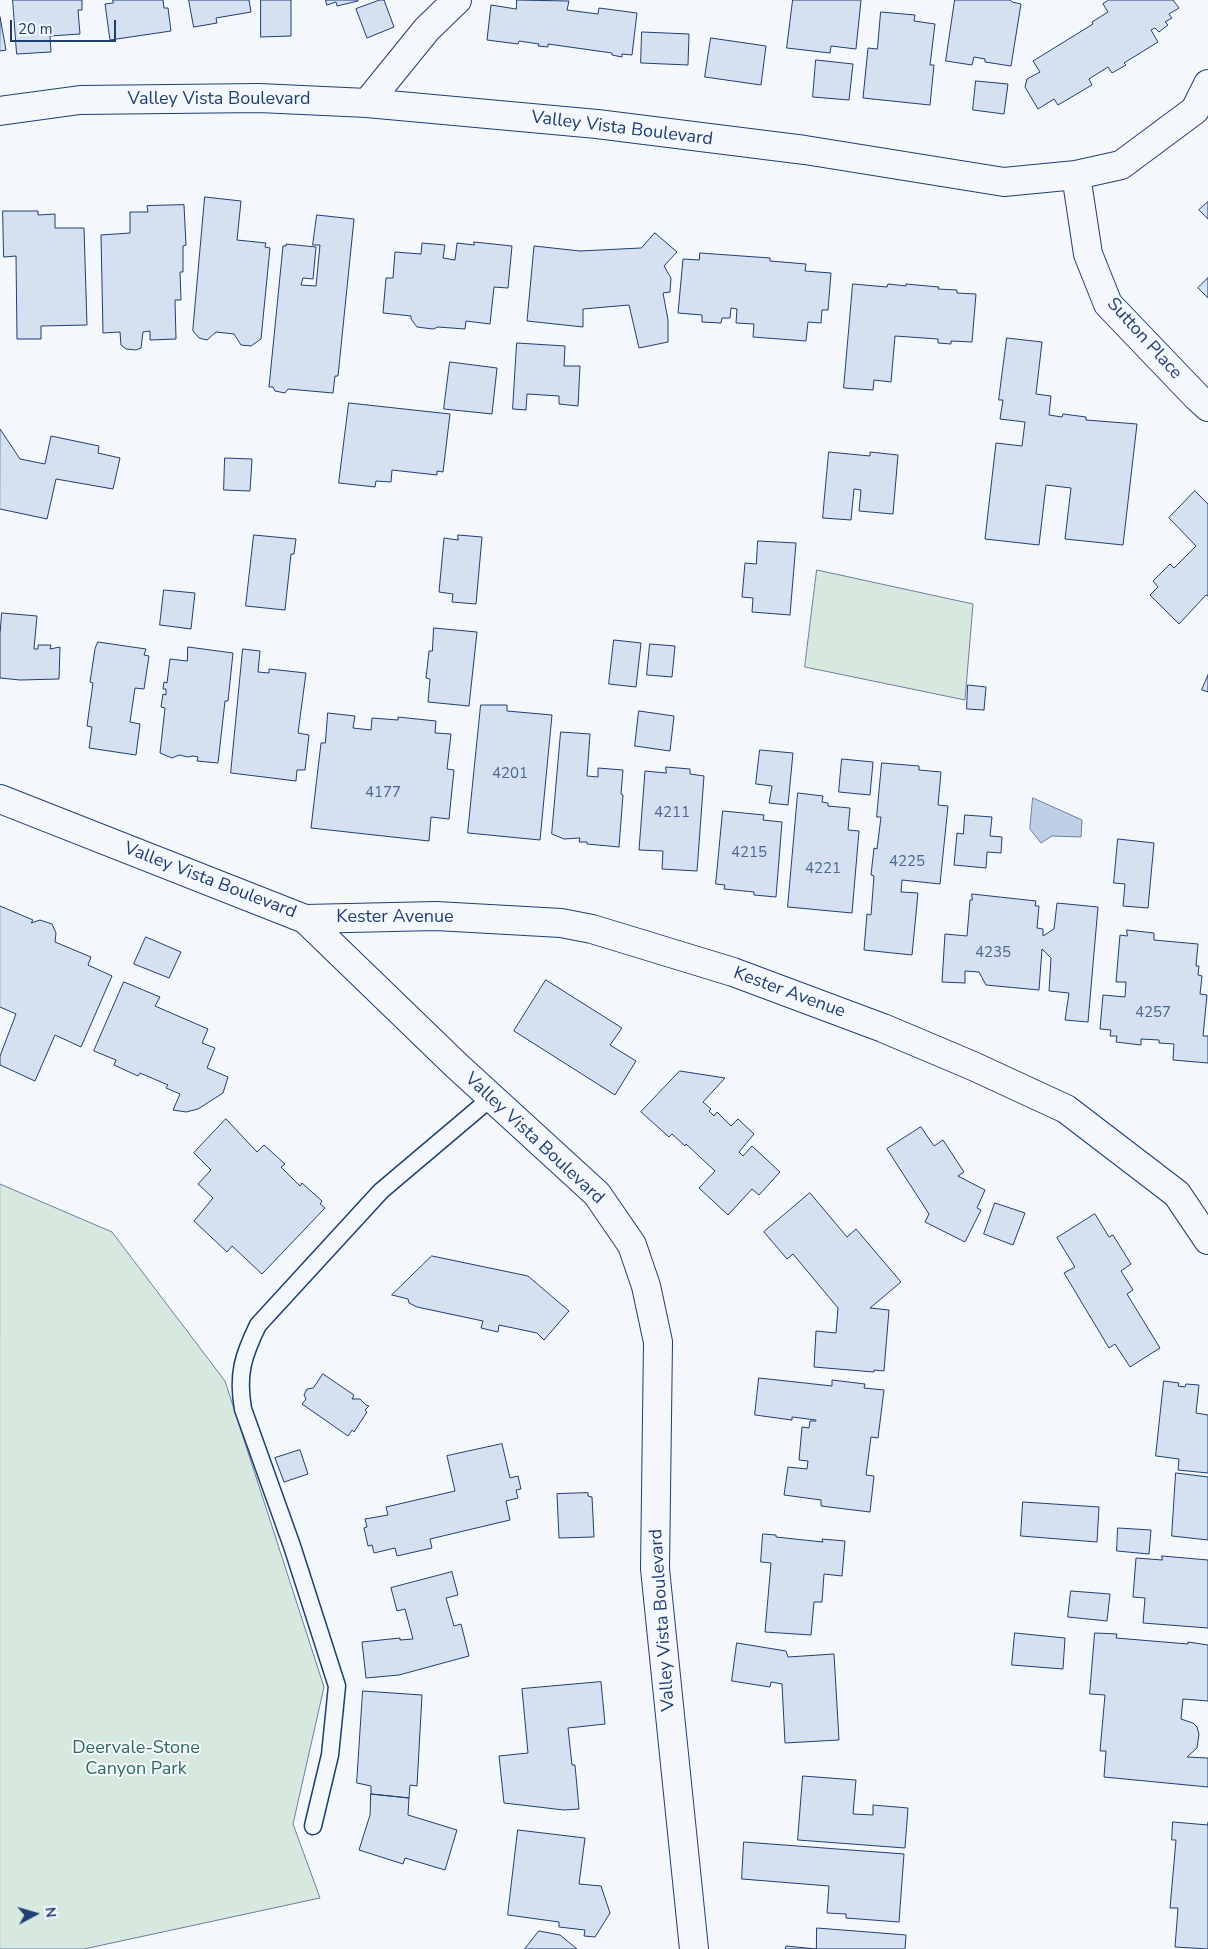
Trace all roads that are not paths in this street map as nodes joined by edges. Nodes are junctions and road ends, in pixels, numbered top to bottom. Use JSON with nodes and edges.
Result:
{"nodes":[{"id":1,"x":457,"y":0,"type":"edge"},
{"id":2,"x":1208,"y":84,"type":"edge"},
{"id":3,"x":367,"y":102,"type":"junction"},
{"id":4,"x":0,"y":111,"type":"edge"},
{"id":5,"x":1076,"y":175,"type":"junction"},
{"id":6,"x":1208,"y":407,"type":"edge"},
{"id":7,"x":0,"y":799,"type":"edge"},
{"id":8,"x":305,"y":919,"type":"junction"},
{"id":9,"x":491,"y":1098,"type":"junction"},
{"id":10,"x":1208,"y":1240,"type":"edge"},
{"id":11,"x":313,"y":1826,"type":"dead end"},
{"id":12,"x":694,"y":1949,"type":"edge"}],
"edges":[{"from":1,"to":3,"type":"street"},
{"from":2,"to":5,"type":"street","name":"Valley Vista Boulevard"},
{"from":3,"to":4,"type":"street","name":"Valley Vista Boulevard"},
{"from":3,"to":5,"type":"street","name":"Valley Vista Boulevard"},
{"from":5,"to":6,"type":"street","name":"Sutton Place"},
{"from":7,"to":8,"type":"street","name":"Valley Vista Boulevard"},
{"from":8,"to":9,"type":"street","name":"Valley Vista Boulevard"},
{"from":8,"to":10,"type":"street","name":"Kester Avenue"},
{"from":9,"to":11,"type":"lane"},
{"from":9,"to":12,"type":"street","name":"Valley Vista Boulevard"}]}
